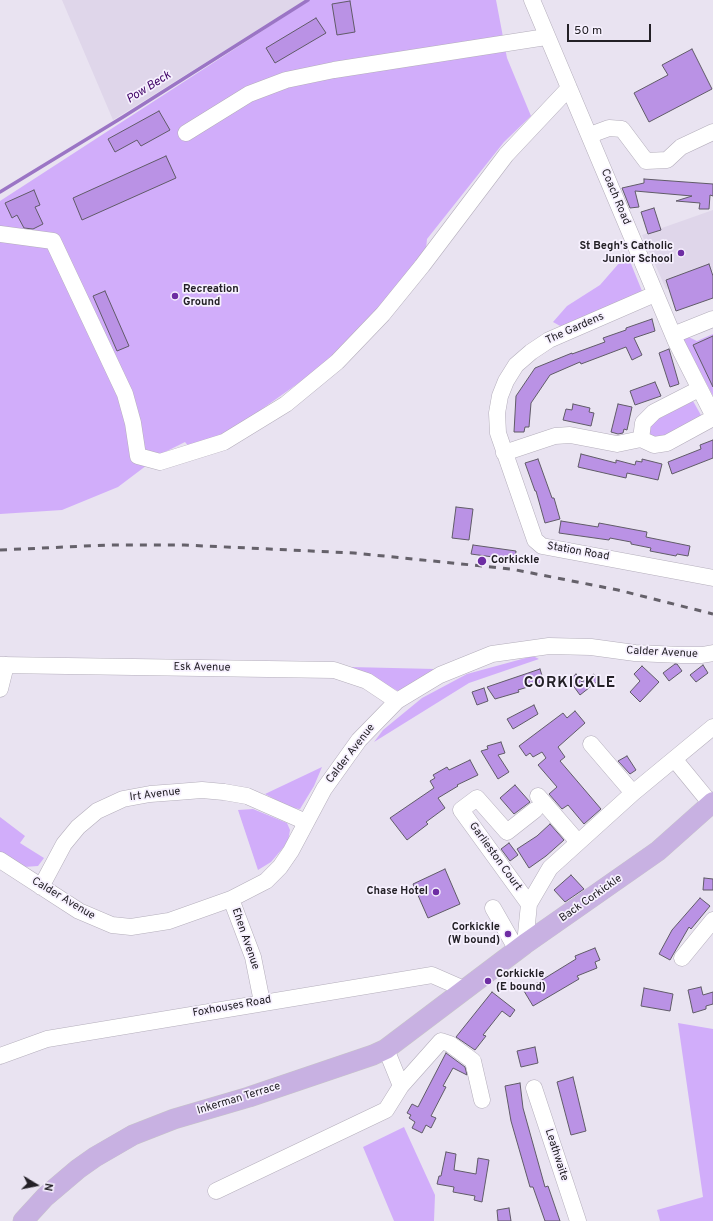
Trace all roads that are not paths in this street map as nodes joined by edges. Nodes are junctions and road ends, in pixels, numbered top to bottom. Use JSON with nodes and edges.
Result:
{"nodes":[{"id":1,"x":532,"y":0,"type":"edge"},
{"id":2,"x":546,"y":37,"type":"junction"},
{"id":3,"x":568,"y":88,"type":"junction"},
{"id":4,"x":713,"y":132,"type":"edge"},
{"id":5,"x":186,"y":133,"type":"dead end"},
{"id":6,"x":590,"y":135,"type":"junction"},
{"id":7,"x":0,"y":234,"type":"edge"},
{"id":8,"x":655,"y":294,"type":"junction"},
{"id":9,"x":713,"y":319,"type":"edge"},
{"id":10,"x":673,"y":335,"type":"junction"},
{"id":11,"x":699,"y":390,"type":"junction"},
{"id":12,"x":713,"y":416,"type":"edge"},
{"id":13,"x":642,"y":439,"type":"junction"},
{"id":14,"x":504,"y":453,"type":"junction"},
{"id":15,"x":713,"y":578,"type":"edge"},
{"id":16,"x":713,"y":653,"type":"edge"},
{"id":17,"x":3,"y":665,"type":"edge"},
{"id":18,"x":0,"y":689,"type":"edge"},
{"id":19,"x":397,"y":701,"type":"junction"},
{"id":20,"x":713,"y":727,"type":"edge"},
{"id":21,"x":591,"y":744,"type":"dead end"},
{"id":22,"x":675,"y":760,"type":"junction"},
{"id":23,"x":633,"y":793,"type":"junction"},
{"id":24,"x":712,"y":803,"type":"edge"},
{"id":25,"x":306,"y":822,"type":"junction"},
{"id":26,"x":578,"y":842,"type":"junction"},
{"id":27,"x":0,"y":860,"type":"edge"},
{"id":28,"x":41,"y":887,"type":"junction"},
{"id":29,"x":231,"y":899,"type":"junction"},
{"id":30,"x":529,"y":904,"type":"junction"},
{"id":31,"x":492,"y":908,"type":"dead end"},
{"id":32,"x":713,"y":920,"type":"edge"},
{"id":33,"x":521,"y":947,"type":"junction"},
{"id":34,"x":682,"y":958,"type":"dead end"},
{"id":35,"x":464,"y":989,"type":"junction"},
{"id":36,"x":262,"y":1002,"type":"junction"},
{"id":37,"x":386,"y":1049,"type":"junction"},
{"id":38,"x":2,"y":1057,"type":"edge"},
{"id":39,"x":401,"y":1086,"type":"junction"},
{"id":40,"x":534,"y":1088,"type":"dead end"},
{"id":41,"x":482,"y":1100,"type":"dead end"},
{"id":42,"x":216,"y":1191,"type":"dead end"},
{"id":43,"x":23,"y":1221,"type":"edge"},
{"id":44,"x":578,"y":1221,"type":"edge"}],
"edges":[{"from":1,"to":2,"type":"street","name":"Coach Road"},
{"from":2,"to":3,"type":"street","name":"Coach Road"},
{"from":2,"to":5,"type":"street"},
{"from":3,"to":6,"type":"street","name":"Coach Road"},
{"from":3,"to":7,"type":"street"},
{"from":4,"to":6,"type":"street"},
{"from":6,"to":8,"type":"street","name":"Coach Road"},
{"from":8,"to":10,"type":"street","name":"Coach Road"},
{"from":8,"to":14,"type":"street","name":"The Gardens"},
{"from":9,"to":10,"type":"street"},
{"from":10,"to":11,"type":"street","name":"Coach Road"},
{"from":11,"to":12,"type":"street","name":"Coach Road"},
{"from":11,"to":13,"type":"street"},
{"from":12,"to":13,"type":"street"},
{"from":13,"to":14,"type":"street"},
{"from":14,"to":15,"type":"street","name":"Station Road"},
{"from":16,"to":19,"type":"street","name":"Calder Avenue"},
{"from":17,"to":18,"type":"street"},
{"from":17,"to":19,"type":"street","name":"Esk Avenue"},
{"from":19,"to":25,"type":"street","name":"Calder Avenue"},
{"from":20,"to":22,"type":"street"},
{"from":21,"to":23,"type":"street"},
{"from":22,"to":23,"type":"street"},
{"from":22,"to":24,"type":"street"},
{"from":23,"to":26,"type":"street"},
{"from":24,"to":33,"type":"main road","name":"Back Corkickle"},
{"from":25,"to":28,"type":"street","name":"Irt Avenue"},
{"from":25,"to":29,"type":"street","name":"Calder Avenue"},
{"from":26,"to":30,"type":"street"},
{"from":26,"to":30,"type":"street","name":"Garlieston Court"},
{"from":27,"to":28,"type":"street","name":"Calder Avenue"},
{"from":28,"to":29,"type":"street","name":"Calder Avenue"},
{"from":29,"to":36,"type":"street","name":"Ehen Avenue"},
{"from":30,"to":33,"type":"street"},
{"from":31,"to":33,"type":"street"},
{"from":32,"to":34,"type":"street"},
{"from":33,"to":35,"type":"main road","name":"Back Corkickle"},
{"from":35,"to":36,"type":"street","name":"Foxhouses Road"},
{"from":35,"to":37,"type":"main road","name":"Inkerman Terrace"},
{"from":36,"to":38,"type":"street","name":"Foxhouses Road"},
{"from":37,"to":39,"type":"street"},
{"from":37,"to":43,"type":"main road","name":"Inkerman Terrace"},
{"from":39,"to":41,"type":"street"},
{"from":39,"to":42,"type":"street"},
{"from":40,"to":44,"type":"street","name":"Leathwaite"}]}
